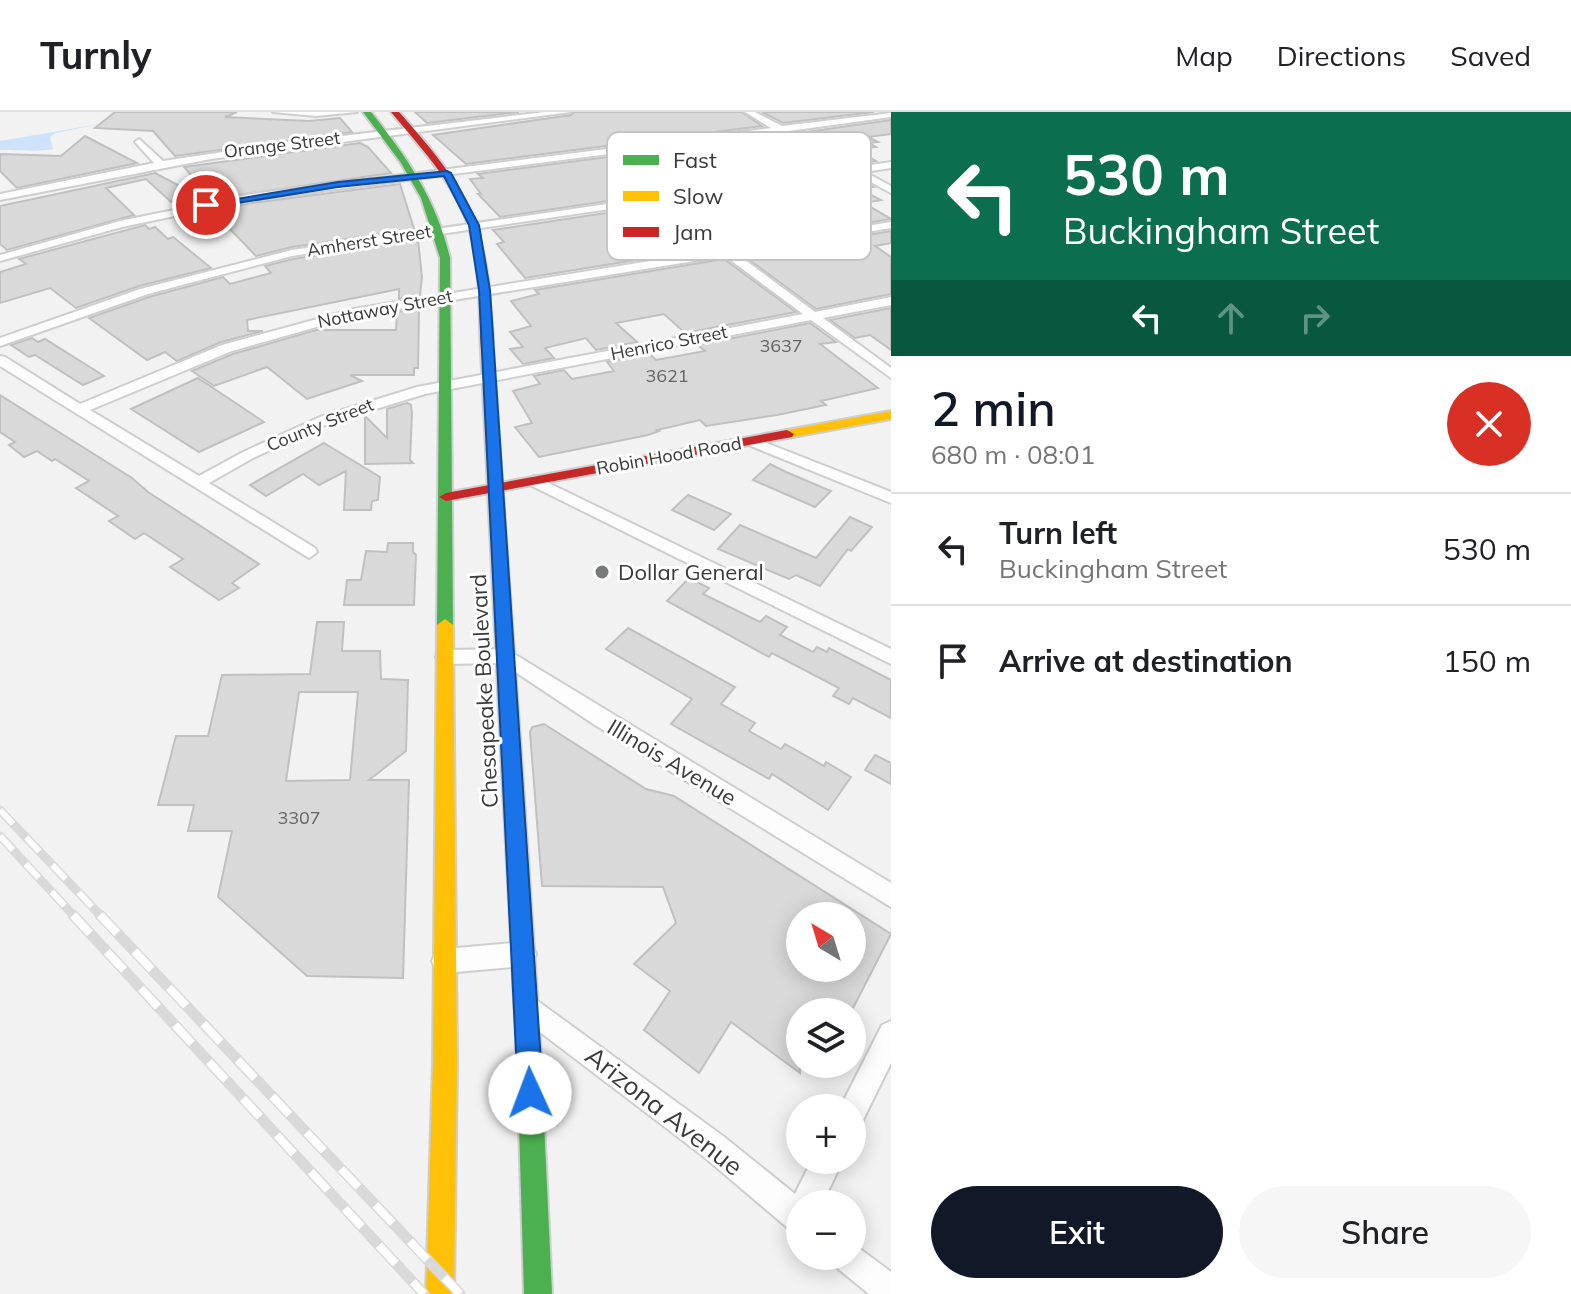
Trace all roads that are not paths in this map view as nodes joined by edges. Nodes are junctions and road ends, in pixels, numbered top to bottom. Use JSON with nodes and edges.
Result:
{"nodes":[{"id":1,"x":277,"y":112,"type":"edge"},
{"id":2,"x":353,"y":112,"type":"edge"},
{"id":3,"x":367,"y":112,"type":"edge"},
{"id":4,"x":395,"y":112,"type":"edge"},
{"id":5,"x":567,"y":112,"type":"edge"},
{"id":6,"x":749,"y":112,"type":"edge"},
{"id":7,"x":891,"y":115,"type":"edge"},
{"id":8,"x":781,"y":129,"type":"junction"},
{"id":9,"x":411,"y":130,"type":"junction"},
{"id":10,"x":758,"y":132,"type":"edge"},
{"id":11,"x":786,"y":132,"type":"edge"},
{"id":12,"x":384,"y":133,"type":"junction"},
{"id":13,"x":139,"y":142,"type":"dead end"},
{"id":14,"x":607,"y":152,"type":"edge"},
{"id":15,"x":159,"y":163,"type":"junction"},
{"id":16,"x":891,"y":165,"type":"edge"},
{"id":17,"x":871,"y":168,"type":"edge"},
{"id":18,"x":447,"y":173,"type":"junction"},
{"id":19,"x":417,"y":176,"type":"junction"},
{"id":20,"x":871,"y":179,"type":"edge"},
{"id":21,"x":891,"y":190,"type":"edge"},
{"id":22,"x":0,"y":197,"type":"edge"},
{"id":23,"x":607,"y":206,"type":"edge"},
{"id":24,"x":474,"y":225,"type":"junction"},
{"id":25,"x":891,"y":225,"type":"edge"},
{"id":26,"x":871,"y":228,"type":"edge"},
{"id":27,"x":441,"y":230,"type":"junction"},
{"id":28,"x":0,"y":258,"type":"edge"},
{"id":29,"x":670,"y":260,"type":"edge"},
{"id":30,"x":738,"y":260,"type":"edge"},
{"id":31,"x":484,"y":290,"type":"junction"},
{"id":32,"x":446,"y":296,"type":"junction"},
{"id":33,"x":891,"y":301,"type":"edge"},
{"id":34,"x":812,"y":316,"type":"junction"},
{"id":35,"x":0,"y":342,"type":"edge"},
{"id":36,"x":0,"y":360,"type":"edge"},
{"id":37,"x":891,"y":374,"type":"edge"},
{"id":38,"x":489,"y":377,"type":"junction"},
{"id":39,"x":446,"y":385,"type":"junction"},
{"id":40,"x":80,"y":409,"type":"junction"},
{"id":41,"x":891,"y":415,"type":"edge"},
{"id":42,"x":751,"y":441,"type":"junction"},
{"id":43,"x":534,"y":481,"type":"junction"},
{"id":44,"x":200,"y":482,"type":"junction"},
{"id":45,"x":496,"y":488,"type":"junction"},
{"id":46,"x":446,"y":497,"type":"junction"},
{"id":47,"x":891,"y":498,"type":"edge"},
{"id":48,"x":309,"y":552,"type":"dead end"},
{"id":49,"x":506,"y":656,"type":"junction"},
{"id":50,"x":446,"y":657,"type":"junction"},
{"id":51,"x":891,"y":657,"type":"edge"},
{"id":52,"x":891,"y":896,"type":"edge"},
{"id":53,"x":523,"y":954,"type":"junction"},
{"id":54,"x":445,"y":961,"type":"junction"},
{"id":55,"x":527,"y":1006,"type":"junction"},
{"id":56,"x":891,"y":1034,"type":"edge"},
{"id":57,"x":861,"y":1094,"type":"edge"},
{"id":58,"x":786,"y":1206,"type":"edge"},
{"id":59,"x":864,"y":1270,"type":"edge"},
{"id":60,"x":891,"y":1292,"type":"edge"},
{"id":61,"x":440,"y":1294,"type":"edge"},
{"id":62,"x":538,"y":1294,"type":"edge"}],
"edges":[{"from":1,"to":2,"type":"street"},
{"from":3,"to":12,"type":"main road","name":"Chesapeake Boulevard"},
{"from":4,"to":9,"type":"main road","name":"Chesapeake Boulevard"},
{"from":5,"to":9,"type":"street","name":"Orange Street"},
{"from":6,"to":8,"type":"street"},
{"from":7,"to":8,"type":"street"},
{"from":8,"to":10,"type":"street"},
{"from":8,"to":11,"type":"street"},
{"from":9,"to":12,"type":"street","name":"Orange Street"},
{"from":9,"to":18,"type":"main road","name":"Chesapeake Boulevard"},
{"from":12,"to":15,"type":"street","name":"Orange Street"},
{"from":12,"to":19,"type":"main road","name":"Chesapeake Boulevard"},
{"from":13,"to":15,"type":"street"},
{"from":14,"to":18,"type":"street"},
{"from":15,"to":22,"type":"street","name":"Orange Street"},
{"from":16,"to":17,"type":"street","name":"Amherst Street"},
{"from":18,"to":19,"type":"street"},
{"from":18,"to":24,"type":"main road","name":"Chesapeake Boulevard"},
{"from":19,"to":27,"type":"main road","name":"Chesapeake Boulevard"},
{"from":19,"to":28,"type":"street"},
{"from":20,"to":21,"type":"street"},
{"from":23,"to":24,"type":"street","name":"Amherst Street"},
{"from":24,"to":27,"type":"street","name":"Amherst Street"},
{"from":24,"to":31,"type":"main road","name":"Chesapeake Boulevard"},
{"from":25,"to":26,"type":"street","name":"Nottaway Street"},
{"from":27,"to":32,"type":"main road","name":"Chesapeake Boulevard"},
{"from":27,"to":35,"type":"street","name":"Amherst Street"},
{"from":29,"to":31,"type":"street","name":"Nottaway Street"},
{"from":30,"to":34,"type":"street"},
{"from":31,"to":32,"type":"street","name":"Nottaway Street"},
{"from":31,"to":38,"type":"main road","name":"Chesapeake Boulevard"},
{"from":32,"to":39,"type":"main road","name":"Chesapeake Boulevard"},
{"from":32,"to":40,"type":"street","name":"Nottaway Street"},
{"from":33,"to":34,"type":"street","name":"Henrico Street"},
{"from":34,"to":37,"type":"street"},
{"from":34,"to":38,"type":"street","name":"Henrico Street"},
{"from":36,"to":40,"type":"street"},
{"from":38,"to":39,"type":"street","name":"Henrico Street"},
{"from":38,"to":45,"type":"main road","name":"Chesapeake Boulevard"},
{"from":39,"to":44,"type":"street","name":"County Street"},
{"from":39,"to":46,"type":"main road","name":"Chesapeake Boulevard"},
{"from":40,"to":44,"type":"street"},
{"from":41,"to":42,"type":"main road","name":"Robin Hood Road"},
{"from":42,"to":43,"type":"main road","name":"Robin Hood Road"},
{"from":42,"to":47,"type":"street"},
{"from":43,"to":45,"type":"main road","name":"Robin Hood Road"},
{"from":43,"to":51,"type":"street"},
{"from":44,"to":48,"type":"street"},
{"from":45,"to":46,"type":"main road","name":"Robin Hood Road"},
{"from":45,"to":49,"type":"main road","name":"Chesapeake Boulevard"},
{"from":46,"to":50,"type":"main road","name":"Chesapeake Boulevard"},
{"from":49,"to":50,"type":"street"},
{"from":49,"to":52,"type":"street","name":"Illinois Avenue"},
{"from":49,"to":53,"type":"main road","name":"Chesapeake Boulevard"},
{"from":50,"to":54,"type":"main road","name":"Chesapeake Boulevard"},
{"from":53,"to":54,"type":"street"},
{"from":53,"to":55,"type":"main road","name":"Chesapeake Boulevard"},
{"from":54,"to":61,"type":"main road","name":"Chesapeake Boulevard"},
{"from":55,"to":58,"type":"street","name":"Arizona Avenue"},
{"from":55,"to":62,"type":"main road","name":"Chesapeake Boulevard"},
{"from":56,"to":57,"type":"street"},
{"from":59,"to":60,"type":"street"}]}
